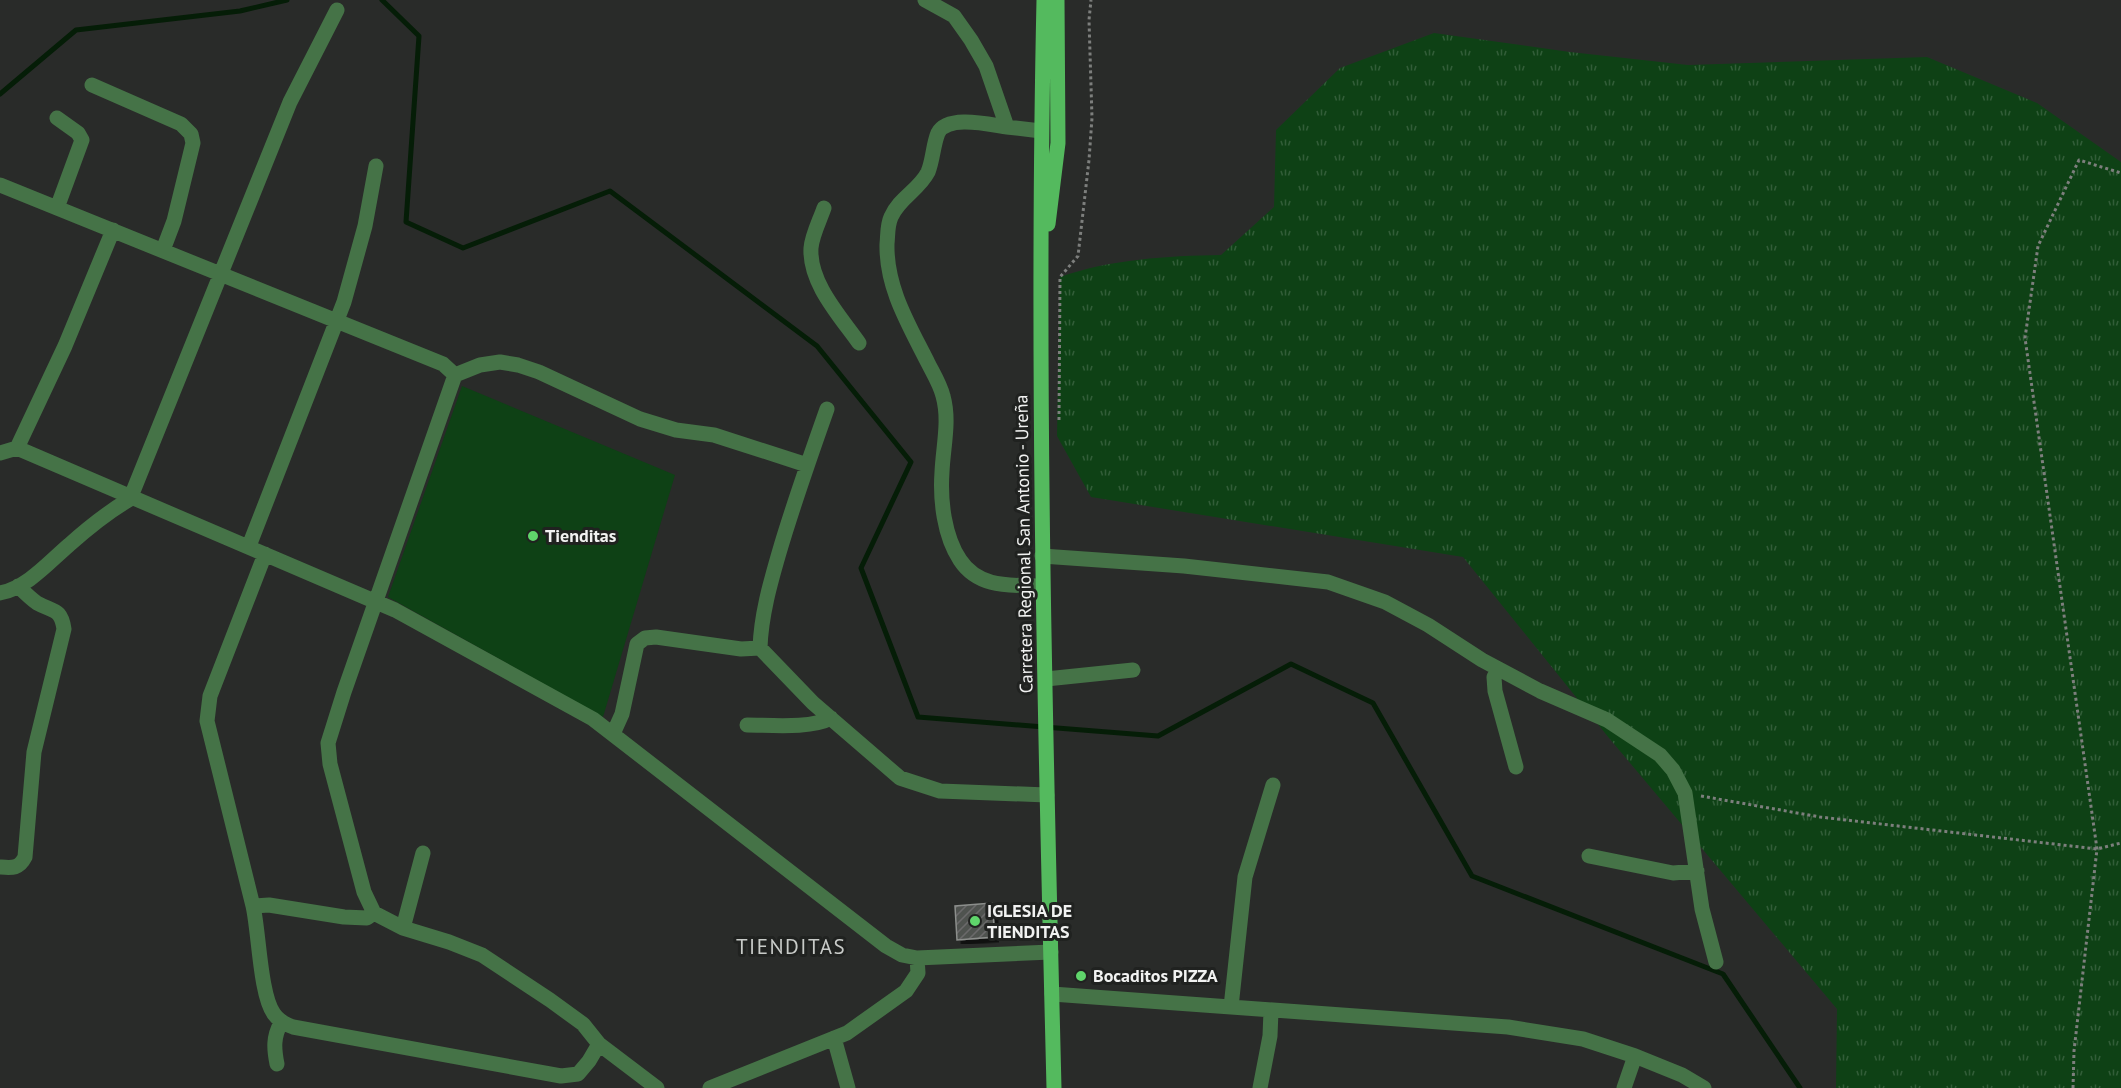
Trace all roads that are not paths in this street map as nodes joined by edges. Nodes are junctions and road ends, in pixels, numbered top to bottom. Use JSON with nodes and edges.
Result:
{"nodes":[{"id":1,"x":925,"y":0,"type":"edge"},
{"id":2,"x":1044,"y":0,"type":"edge"},
{"id":3,"x":1057,"y":0,"type":"edge"},
{"id":4,"x":337,"y":10,"type":"dead end"},
{"id":5,"x":92,"y":85,"type":"dead end"},
{"id":6,"x":57,"y":118,"type":"dead end"},
{"id":7,"x":1007,"y":127,"type":"junction"},
{"id":8,"x":1041,"y":131,"type":"junction"},
{"id":9,"x":376,"y":166,"type":"dead end"},
{"id":10,"x":0,"y":185,"type":"edge"},
{"id":11,"x":57,"y":208,"type":"junction"},
{"id":12,"x":824,"y":208,"type":"dead end"},
{"id":13,"x":113,"y":230,"type":"junction"},
{"id":14,"x":1040,"y":243,"type":"junction"},
{"id":15,"x":163,"y":250,"type":"junction"},
{"id":16,"x":220,"y":273,"type":"junction"},
{"id":17,"x":336,"y":321,"type":"junction"},
{"id":18,"x":859,"y":343,"type":"dead end"},
{"id":19,"x":455,"y":375,"type":"junction"},
{"id":20,"x":827,"y":409,"type":"dead end"},
{"id":21,"x":17,"y":448,"type":"junction"},
{"id":22,"x":0,"y":453,"type":"edge"},
{"id":23,"x":807,"y":465,"type":"junction"},
{"id":24,"x":131,"y":496,"type":"junction"},
{"id":25,"x":249,"y":546,"type":"junction"},
{"id":26,"x":265,"y":554,"type":"junction"},
{"id":27,"x":1042,"y":556,"type":"junction"},
{"id":28,"x":18,"y":586,"type":"junction"},
{"id":29,"x":1042,"y":586,"type":"junction"},
{"id":30,"x":0,"y":592,"type":"edge"},
{"id":31,"x":376,"y":601,"type":"junction"},
{"id":32,"x":760,"y":648,"type":"junction"},
{"id":33,"x":1133,"y":669,"type":"dead end"},
{"id":34,"x":1498,"y":669,"type":"junction"},
{"id":35,"x":1046,"y":679,"type":"junction"},
{"id":36,"x":831,"y":718,"type":"junction"},
{"id":37,"x":747,"y":725,"type":"dead end"},
{"id":38,"x":613,"y":734,"type":"junction"},
{"id":39,"x":1516,"y":767,"type":"dead end"},
{"id":40,"x":1273,"y":785,"type":"dead end"},
{"id":41,"x":1047,"y":795,"type":"junction"},
{"id":42,"x":423,"y":854,"type":"dead end"},
{"id":43,"x":1589,"y":856,"type":"dead end"},
{"id":44,"x":0,"y":867,"type":"edge"},
{"id":45,"x":1697,"y":872,"type":"junction"},
{"id":46,"x":253,"y":906,"type":"junction"},
{"id":47,"x":374,"y":913,"type":"junction"},
{"id":48,"x":403,"y":928,"type":"junction"},
{"id":49,"x":1051,"y":952,"type":"junction"},
{"id":50,"x":917,"y":958,"type":"junction"},
{"id":51,"x":1716,"y":962,"type":"dead end"},
{"id":52,"x":1052,"y":994,"type":"junction"},
{"id":53,"x":1231,"y":1007,"type":"junction"},
{"id":54,"x":1271,"y":1011,"type":"junction"},
{"id":55,"x":281,"y":1023,"type":"junction"},
{"id":56,"x":834,"y":1038,"type":"junction"},
{"id":57,"x":598,"y":1044,"type":"junction"},
{"id":58,"x":1635,"y":1056,"type":"junction"},
{"id":59,"x":277,"y":1064,"type":"dead end"},
{"id":60,"x":657,"y":1088,"type":"edge"},
{"id":61,"x":710,"y":1088,"type":"edge"},
{"id":62,"x":848,"y":1088,"type":"edge"},
{"id":63,"x":1054,"y":1088,"type":"edge"},
{"id":64,"x":1260,"y":1088,"type":"edge"},
{"id":65,"x":1624,"y":1088,"type":"edge"},
{"id":66,"x":1704,"y":1088,"type":"edge"}],
"edges":[{"from":1,"to":7,"type":"street"},
{"from":2,"to":8,"type":"main road","name":"Carretera Regional San Antonio - Ureña"},
{"from":3,"to":14,"type":"main road"},
{"from":4,"to":16,"type":"street"},
{"from":5,"to":15,"type":"street"},
{"from":6,"to":11,"type":"street"},
{"from":7,"to":8,"type":"street"},
{"from":7,"to":29,"type":"street"},
{"from":8,"to":14,"type":"main road","name":"Carretera Regional San Antonio - Ureña"},
{"from":9,"to":17,"type":"street"},
{"from":10,"to":11,"type":"street"},
{"from":11,"to":13,"type":"street"},
{"from":12,"to":18,"type":"street"},
{"from":13,"to":15,"type":"street"},
{"from":13,"to":21,"type":"street"},
{"from":14,"to":27,"type":"main road","name":"Carretera Regional San Antonio - Ureña"},
{"from":15,"to":16,"type":"street"},
{"from":16,"to":17,"type":"street"},
{"from":16,"to":24,"type":"street"},
{"from":17,"to":19,"type":"street"},
{"from":17,"to":25,"type":"street"},
{"from":19,"to":23,"type":"street"},
{"from":19,"to":31,"type":"street"},
{"from":20,"to":23,"type":"street"},
{"from":21,"to":22,"type":"street"},
{"from":21,"to":24,"type":"street"},
{"from":23,"to":32,"type":"street"},
{"from":24,"to":25,"type":"street"},
{"from":24,"to":28,"type":"street"},
{"from":25,"to":26,"type":"street"},
{"from":26,"to":31,"type":"street"},
{"from":26,"to":46,"type":"street"},
{"from":27,"to":29,"type":"main road","name":"Carretera Regional San Antonio - Ureña"},
{"from":27,"to":34,"type":"street"},
{"from":28,"to":30,"type":"street"},
{"from":28,"to":44,"type":"street"},
{"from":29,"to":35,"type":"main road","name":"Carretera Regional San Antonio - Ureña"},
{"from":31,"to":38,"type":"street"},
{"from":31,"to":47,"type":"street"},
{"from":32,"to":36,"type":"street"},
{"from":32,"to":38,"type":"street"},
{"from":33,"to":35,"type":"street"},
{"from":34,"to":39,"type":"street"},
{"from":34,"to":45,"type":"street"},
{"from":35,"to":41,"type":"main road","name":"Carretera Regional San Antonio - Ureña"},
{"from":36,"to":37,"type":"street"},
{"from":36,"to":41,"type":"street"},
{"from":38,"to":50,"type":"street"},
{"from":40,"to":53,"type":"street"},
{"from":41,"to":49,"type":"main road","name":"Carretera Regional San Antonio - Ureña"},
{"from":42,"to":48,"type":"street"},
{"from":43,"to":45,"type":"street"},
{"from":45,"to":51,"type":"street"},
{"from":46,"to":47,"type":"street"},
{"from":46,"to":55,"type":"street"},
{"from":47,"to":48,"type":"street"},
{"from":48,"to":57,"type":"street"},
{"from":49,"to":50,"type":"street"},
{"from":49,"to":52,"type":"main road","name":"Carretera Regional San Antonio - Ureña"},
{"from":50,"to":56,"type":"street"},
{"from":52,"to":53,"type":"street"},
{"from":52,"to":63,"type":"main road","name":"Carretera Regional San Antonio - Ureña"},
{"from":53,"to":54,"type":"street"},
{"from":54,"to":58,"type":"street"},
{"from":54,"to":64,"type":"street"},
{"from":55,"to":57,"type":"street"},
{"from":55,"to":59,"type":"street"},
{"from":56,"to":61,"type":"street"},
{"from":56,"to":62,"type":"street"},
{"from":57,"to":60,"type":"street"},
{"from":58,"to":65,"type":"street"},
{"from":58,"to":66,"type":"street"}]}
